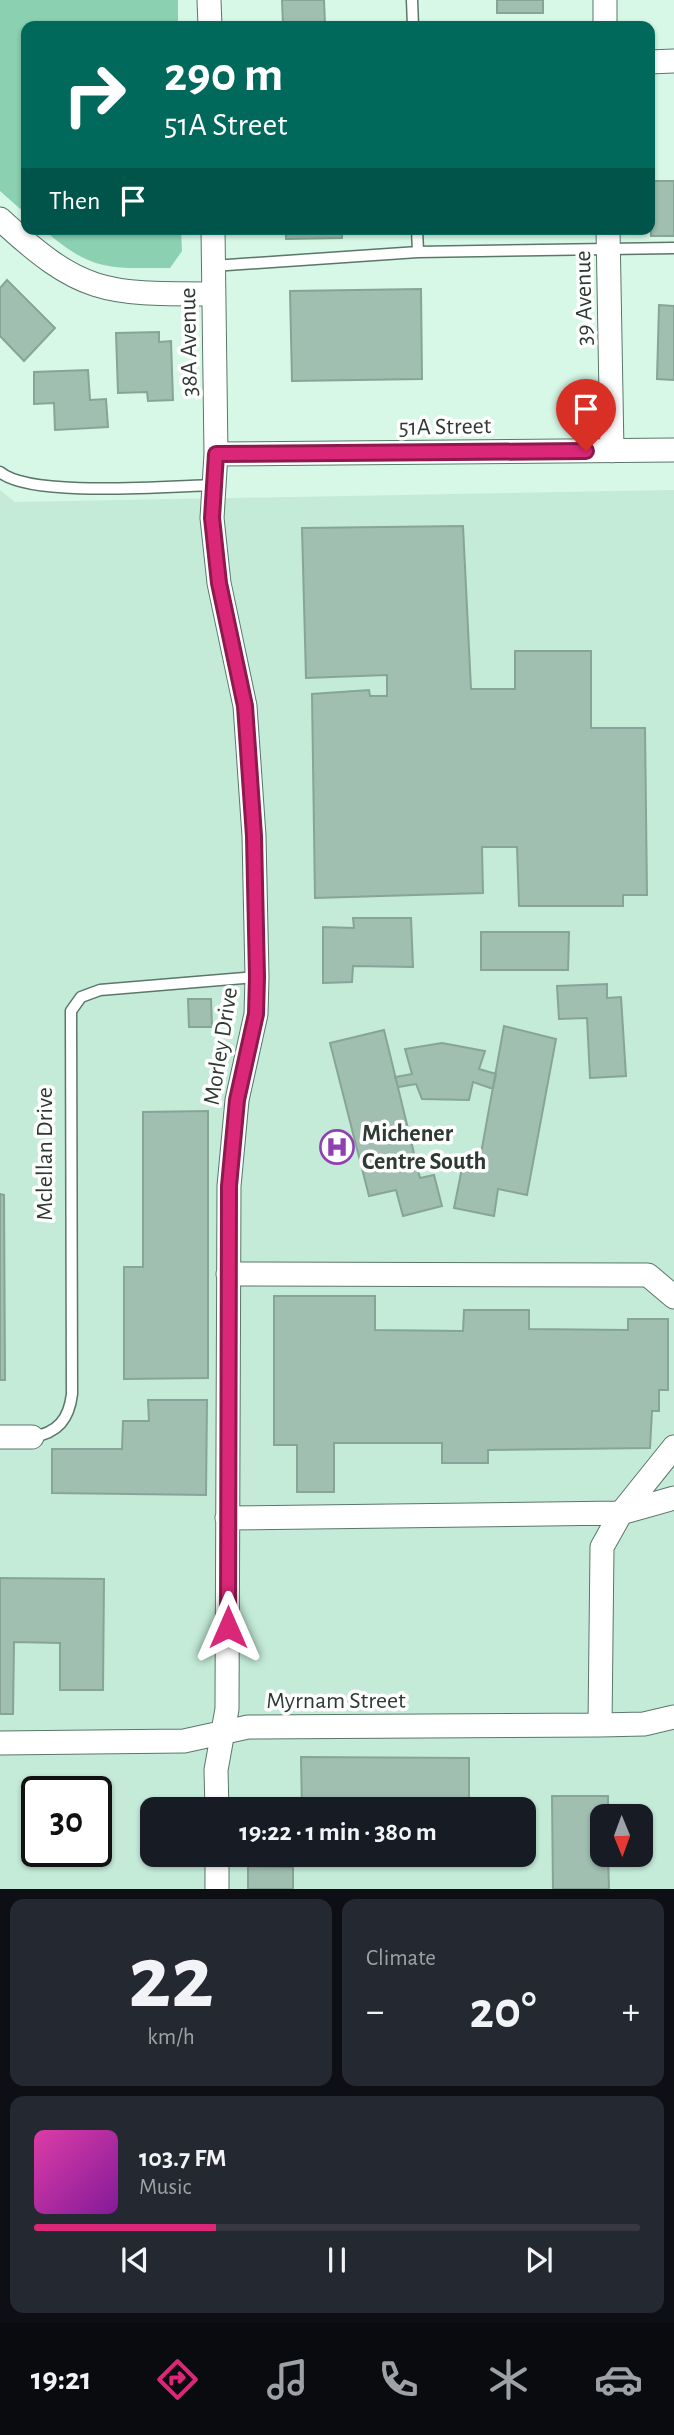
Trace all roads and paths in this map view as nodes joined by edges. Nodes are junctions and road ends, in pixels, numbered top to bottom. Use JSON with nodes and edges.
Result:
{"nodes":[{"id":1,"x":209,"y":0,"type":"edge"},
{"id":2,"x":412,"y":0,"type":"edge"},
{"id":3,"x":605,"y":0,"type":"edge"},
{"id":4,"x":209,"y":21,"type":"edge"},
{"id":5,"x":413,"y":21,"type":"edge"},
{"id":6,"x":605,"y":21,"type":"edge"},
{"id":7,"x":674,"y":61,"type":"edge"},
{"id":8,"x":655,"y":62,"type":"edge"},
{"id":9,"x":0,"y":219,"type":"edge"},
{"id":10,"x":213,"y":235,"type":"edge"},
{"id":11,"x":417,"y":235,"type":"edge"},
{"id":12,"x":608,"y":239,"type":"edge"},
{"id":13,"x":674,"y":248,"type":"edge"},
{"id":14,"x":418,"y":252,"type":"junction"},
{"id":15,"x":213,"y":266,"type":"junction"},
{"id":16,"x":213,"y":294,"type":"junction"},
{"id":17,"x":674,"y":450,"type":"edge"},
{"id":18,"x":612,"y":451,"type":"junction"},
{"id":19,"x":216,"y":454,"type":"junction"},
{"id":20,"x":0,"y":472,"type":"edge"},
{"id":21,"x":214,"y":485,"type":"junction"},
{"id":22,"x":257,"y":977,"type":"junction"},
{"id":23,"x":228,"y":1274,"type":"junction"},
{"id":24,"x":674,"y":1297,"type":"edge"},
{"id":25,"x":0,"y":1437,"type":"edge"},
{"id":26,"x":32,"y":1437,"type":"joint"},
{"id":27,"x":674,"y":1447,"type":"edge"},
{"id":28,"x":674,"y":1498,"type":"edge"},
{"id":29,"x":621,"y":1513,"type":"junction"},
{"id":30,"x":228,"y":1518,"type":"junction"},
{"id":31,"x":674,"y":1717,"type":"edge"},
{"id":32,"x":600,"y":1726,"type":"junction"},
{"id":33,"x":222,"y":1733,"type":"junction"},
{"id":34,"x":0,"y":1743,"type":"edge"},
{"id":35,"x":216,"y":1797,"type":"edge"},
{"id":36,"x":217,"y":1867,"type":"edge"},
{"id":37,"x":217,"y":1889,"type":"edge"}],
"edges":[{"from":1,"to":4,"type":"street"},
{"from":2,"to":5,"type":"lane"},
{"from":3,"to":6,"type":"street"},
{"from":7,"to":8,"type":"street"},
{"from":9,"to":16,"type":"street"},
{"from":10,"to":15,"type":"street","name":"38A Avenue"},
{"from":11,"to":14,"type":"lane"},
{"from":12,"to":13,"type":"lane"},
{"from":12,"to":14,"type":"lane"},
{"from":12,"to":18,"type":"street","name":"39 Avenue"},
{"from":14,"to":15,"type":"lane"},
{"from":15,"to":16,"type":"street","name":"38A Avenue"},
{"from":16,"to":19,"type":"street","name":"38A Avenue"},
{"from":17,"to":18,"type":"street","name":"51A Street"},
{"from":18,"to":19,"type":"street","name":"51A Street"},
{"from":19,"to":21,"type":"street","name":"Morley Drive"},
{"from":20,"to":21,"type":"lane"},
{"from":21,"to":22,"type":"street","name":"Morley Drive"},
{"from":22,"to":23,"type":"street","name":"Morley Drive"},
{"from":22,"to":26,"type":"lane","name":"Mclellan Drive"},
{"from":23,"to":24,"type":"street"},
{"from":23,"to":30,"type":"street","name":"Morley Drive"},
{"from":25,"to":26,"type":"street","name":"Mclellan Drive"},
{"from":27,"to":29,"type":"street"},
{"from":28,"to":29,"type":"street"},
{"from":29,"to":30,"type":"street"},
{"from":29,"to":32,"type":"street"},
{"from":30,"to":33,"type":"street","name":"Morley Drive"},
{"from":31,"to":32,"type":"street","name":"Myrnam Street"},
{"from":32,"to":33,"type":"street","name":"Myrnam Street"},
{"from":33,"to":34,"type":"street","name":"Myrnam Street"},
{"from":33,"to":35,"type":"street","name":"Morley Drive"},
{"from":36,"to":37,"type":"street"}]}
